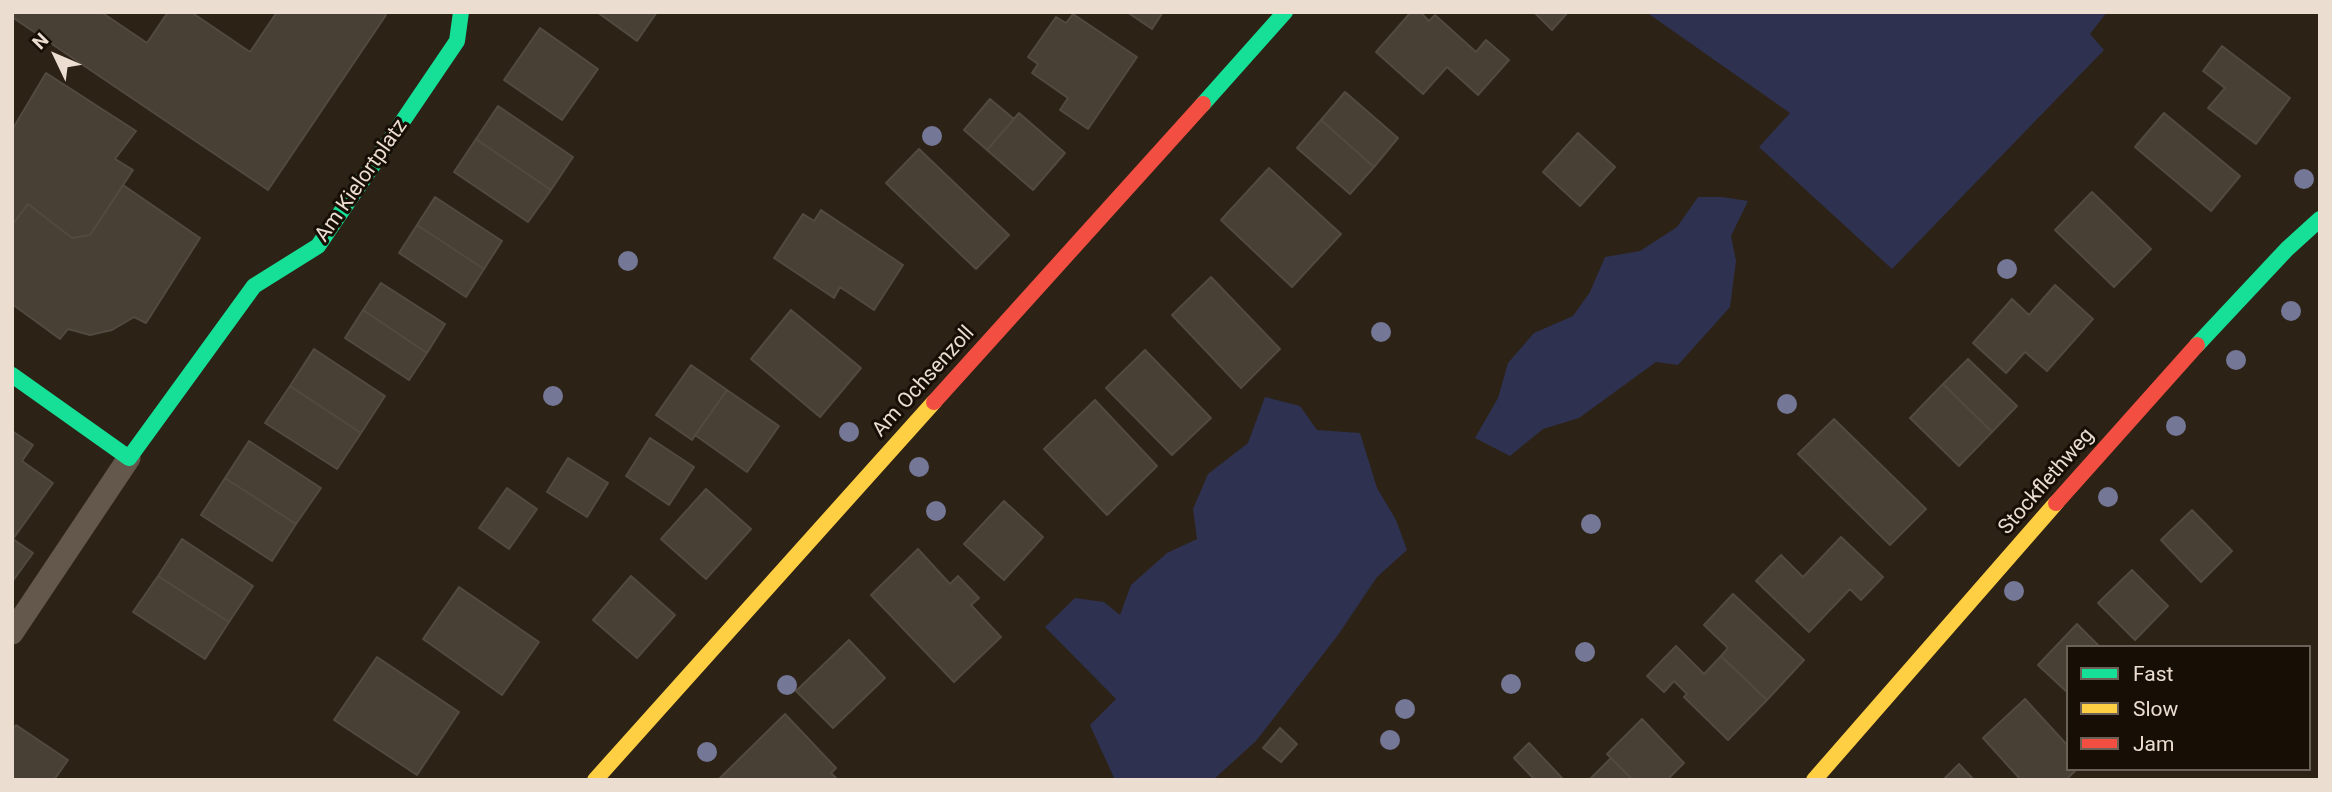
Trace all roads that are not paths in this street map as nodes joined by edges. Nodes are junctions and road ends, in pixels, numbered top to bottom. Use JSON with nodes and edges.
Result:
{"nodes":[{"id":1,"x":461,"y":12,"type":"edge"},
{"id":2,"x":1284,"y":12,"type":"edge"},
{"id":3,"x":2320,"y":219,"type":"edge"},
{"id":4,"x":12,"y":375,"type":"edge"},
{"id":5,"x":129,"y":458,"type":"junction"},
{"id":6,"x":12,"y":632,"type":"edge"},
{"id":7,"x":596,"y":780,"type":"edge"},
{"id":8,"x":1814,"y":780,"type":"edge"}],
"edges":[{"from":1,"to":5,"type":"street","name":"Am Kielortplatz"},
{"from":2,"to":7,"type":"street","name":"Am Ochsenzoll"},
{"from":3,"to":8,"type":"street","name":"Stockflethweg"},
{"from":4,"to":5,"type":"street"},
{"from":5,"to":6,"type":"lane","name":"Am Kielortplatz"}]}
